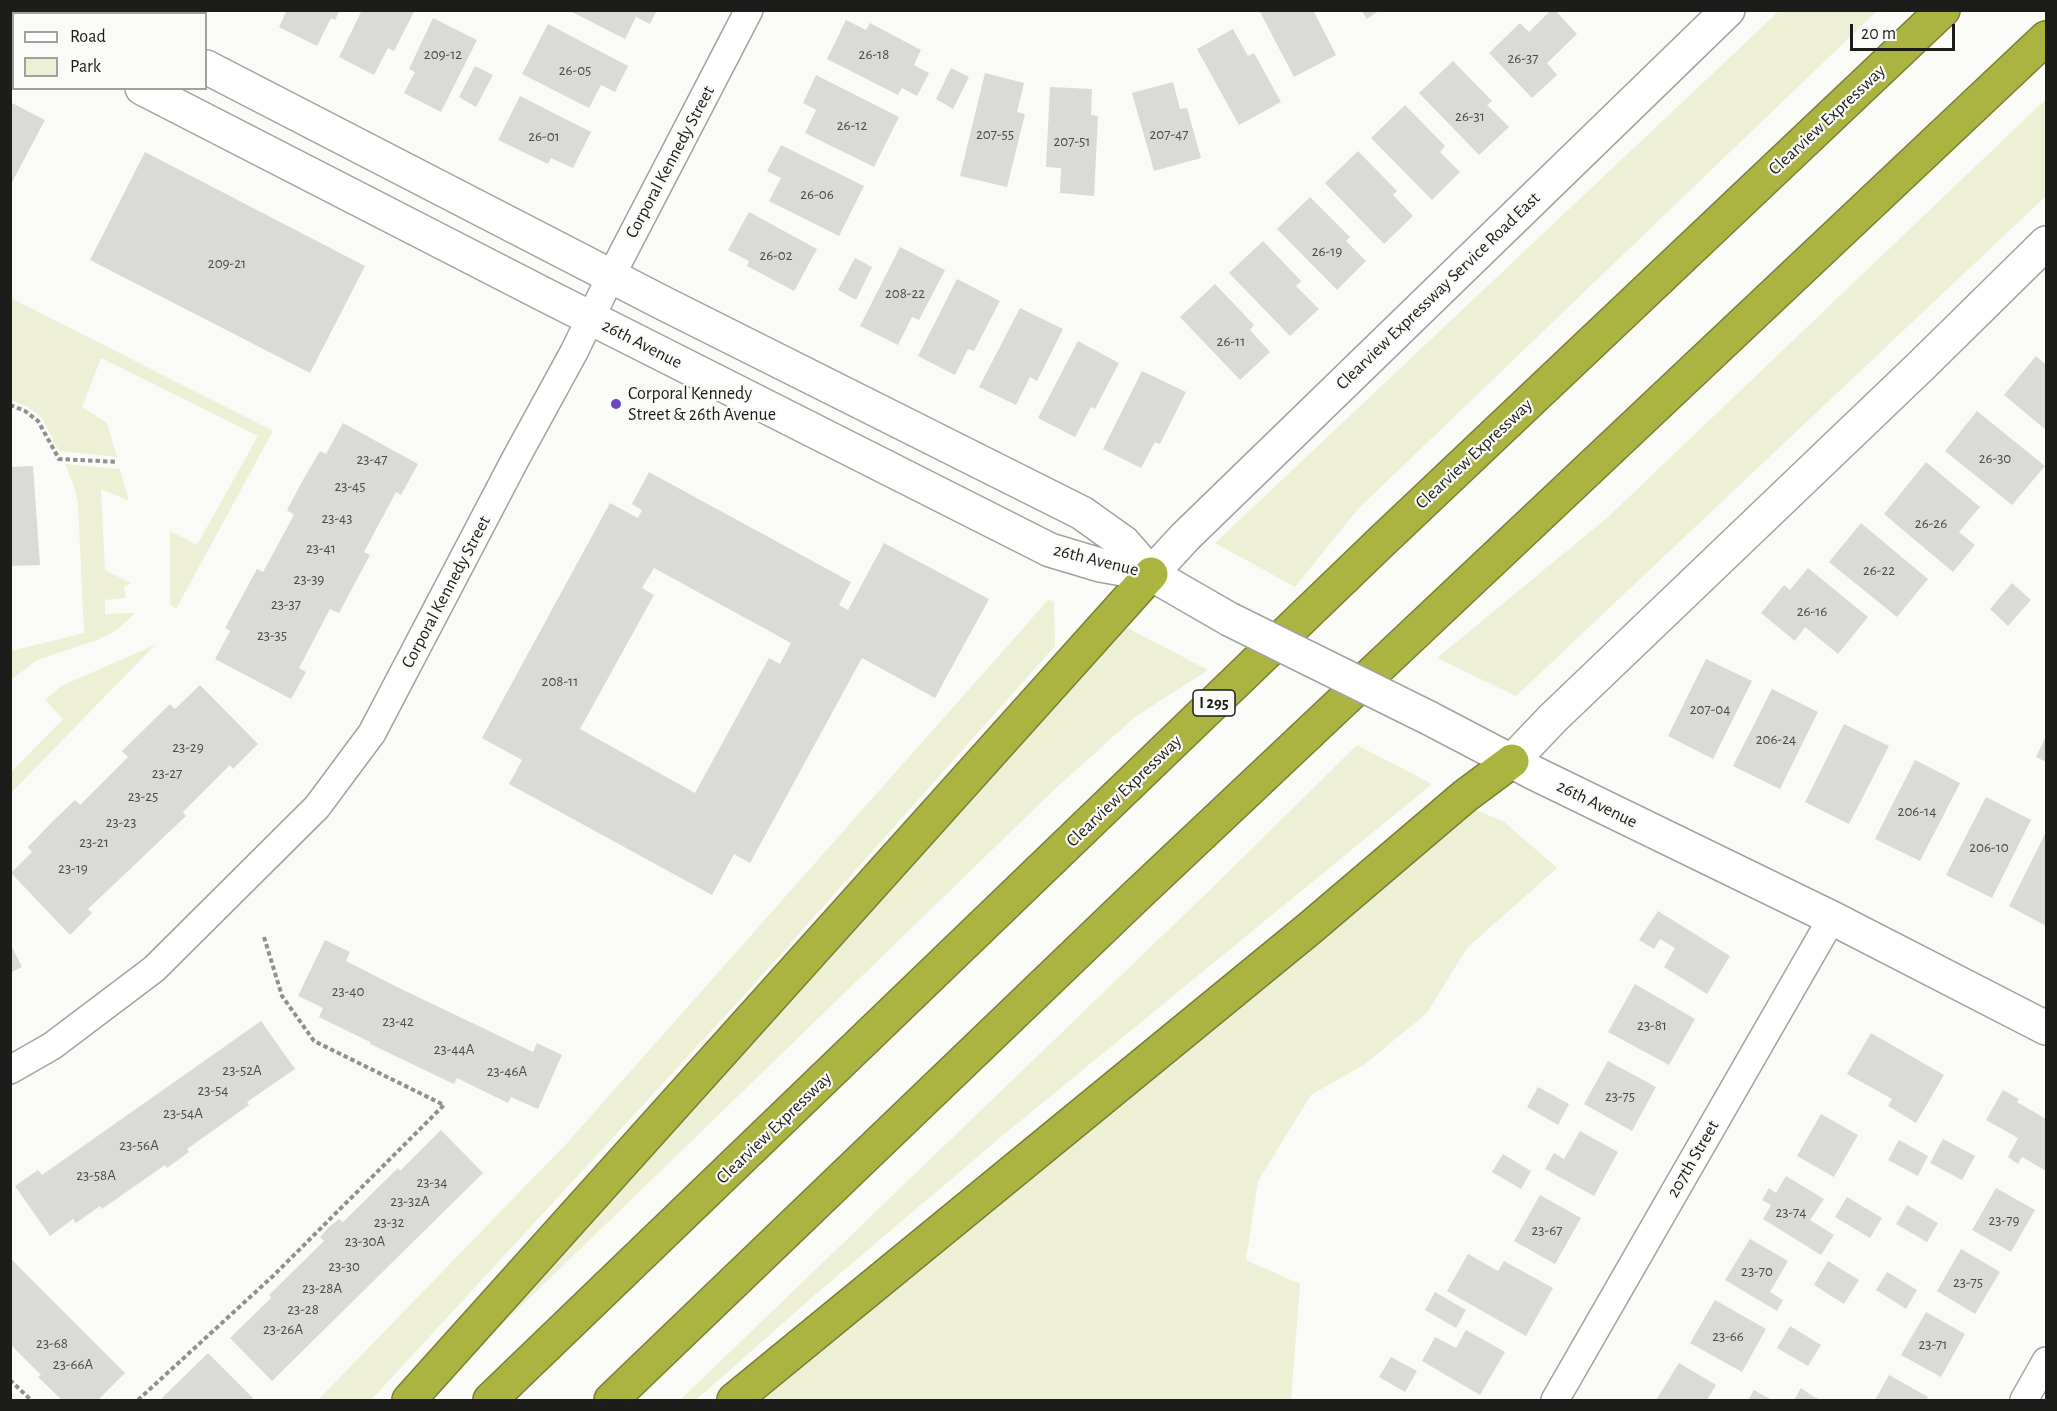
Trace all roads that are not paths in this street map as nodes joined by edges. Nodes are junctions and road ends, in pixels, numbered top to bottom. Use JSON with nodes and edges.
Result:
{"nodes":[{"id":1,"x":749,"y":10,"type":"edge"},
{"id":2,"x":1728,"y":10,"type":"edge"},
{"id":3,"x":1943,"y":10,"type":"edge"},
{"id":4,"x":2046,"y":38,"type":"edge"},
{"id":5,"x":207,"y":68,"type":"edge"},
{"id":6,"x":146,"y":90,"type":"edge"},
{"id":7,"x":2046,"y":243,"type":"edge"},
{"id":8,"x":611,"y":276,"type":"junction"},
{"id":9,"x":591,"y":318,"type":"junction"},
{"id":10,"x":1151,"y":574,"type":"junction"},
{"id":11,"x":1512,"y":761,"type":"junction"},
{"id":12,"x":1832,"y":918,"type":"junction"},
{"id":13,"x":2046,"y":1028,"type":"edge"},
{"id":14,"x":10,"y":1070,"type":"edge"},
{"id":15,"x":2046,"y":1360,"type":"edge"},
{"id":16,"x":409,"y":1401,"type":"edge"},
{"id":17,"x":490,"y":1401,"type":"edge"},
{"id":18,"x":611,"y":1401,"type":"edge"},
{"id":19,"x":734,"y":1401,"type":"edge"},
{"id":20,"x":1555,"y":1401,"type":"edge"},
{"id":21,"x":2024,"y":1401,"type":"edge"}],
"edges":[{"from":1,"to":8,"type":"street","name":"Corporal Kennedy Street"},
{"from":2,"to":10,"type":"street","name":"Clearview Expressway Service Road East"},
{"from":3,"to":17,"type":"highway","name":"Clearview Expressway","number":"I 295"},
{"from":4,"to":18,"type":"highway"},
{"from":5,"to":8,"type":"street","name":"26th Avenue"},
{"from":6,"to":9,"type":"street","name":"26th Avenue"},
{"from":7,"to":11,"type":"street"},
{"from":8,"to":9,"type":"street","name":"Corporal Kennedy Street"},
{"from":8,"to":10,"type":"street","name":"26th Avenue"},
{"from":9,"to":10,"type":"street","name":"26th Avenue"},
{"from":9,"to":14,"type":"street","name":"Corporal Kennedy Street"},
{"from":10,"to":11,"type":"street","name":"26th Avenue","bridge":true},
{"from":10,"to":16,"type":"highway"},
{"from":11,"to":12,"type":"street","name":"26th Avenue"},
{"from":11,"to":19,"type":"highway"},
{"from":12,"to":13,"type":"street","name":"26th Avenue"},
{"from":12,"to":20,"type":"street","name":"207th Street"},
{"from":15,"to":21,"type":"street"}]}
